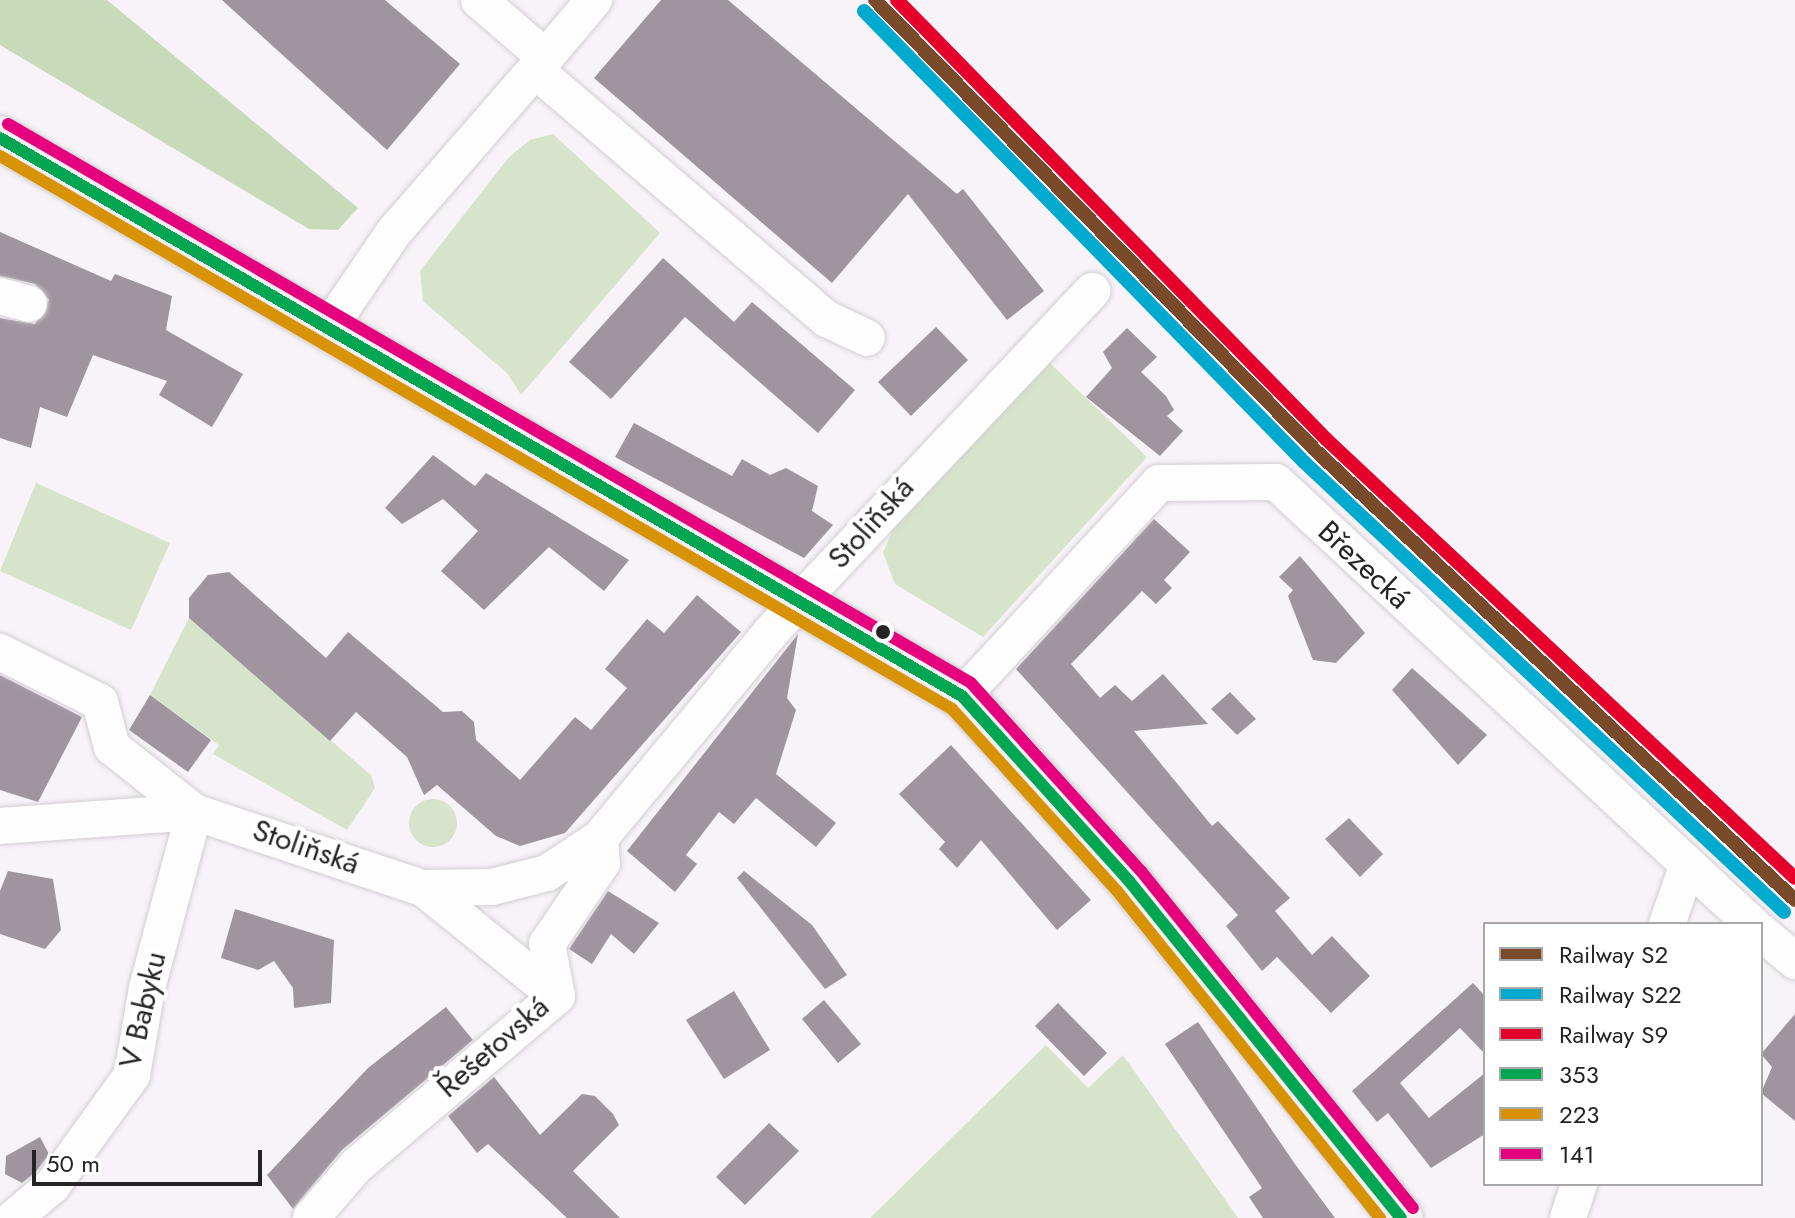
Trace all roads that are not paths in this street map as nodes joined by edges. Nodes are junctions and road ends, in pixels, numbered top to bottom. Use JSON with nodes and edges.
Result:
{"nodes":[{"id":1,"x":479,"y":0,"type":"edge"},
{"id":2,"x":594,"y":0,"type":"edge"},
{"id":3,"x":540,"y":64,"type":"junction"},
{"id":4,"x":0,"y":138,"type":"edge"},
{"id":5,"x":1092,"y":291,"type":"dead end"},
{"id":6,"x":330,"y":326,"type":"junction"},
{"id":7,"x":867,"y":338,"type":"dead end"},
{"id":8,"x":802,"y":599,"type":"junction"},
{"id":9,"x":0,"y":652,"type":"edge"},
{"id":10,"x":962,"y":696,"type":"junction"},
{"id":11,"x":194,"y":812,"type":"junction"},
{"id":12,"x":0,"y":826,"type":"edge"},
{"id":13,"x":600,"y":838,"type":"junction"},
{"id":14,"x":1687,"y":867,"type":"junction"},
{"id":15,"x":423,"y":888,"type":"junction"},
{"id":16,"x":1668,"y":922,"type":"edge"},
{"id":17,"x":1750,"y":922,"type":"edge"},
{"id":18,"x":1763,"y":934,"type":"edge"},
{"id":19,"x":1795,"y":961,"type":"edge"},
{"id":20,"x":557,"y":996,"type":"junction"},
{"id":21,"x":1578,"y":1186,"type":"edge"},
{"id":22,"x":14,"y":1218,"type":"edge"},
{"id":23,"x":311,"y":1218,"type":"edge"},
{"id":24,"x":1401,"y":1218,"type":"edge"},
{"id":25,"x":1568,"y":1218,"type":"edge"}],
"edges":[{"from":1,"to":3,"type":"street"},
{"from":2,"to":3,"type":"street"},
{"from":3,"to":6,"type":"street"},
{"from":3,"to":7,"type":"street"},
{"from":4,"to":6,"type":"main road"},
{"from":5,"to":8,"type":"street","name":"Stoliňská"},
{"from":6,"to":8,"type":"main road"},
{"from":8,"to":10,"type":"main road"},
{"from":8,"to":13,"type":"street","name":"Stoliňská"},
{"from":9,"to":11,"type":"street"},
{"from":10,"to":14,"type":"street","name":"Březecká"},
{"from":10,"to":24,"type":"main road"},
{"from":11,"to":12,"type":"street","name":"Stoliňská"},
{"from":11,"to":15,"type":"street","name":"Stoliňská"},
{"from":11,"to":22,"type":"street","name":"V Babyku"},
{"from":13,"to":15,"type":"street","name":"Stoliňská"},
{"from":13,"to":20,"type":"street"},
{"from":14,"to":16,"type":"street"},
{"from":14,"to":17,"type":"street","name":"Březecká"},
{"from":15,"to":20,"type":"street","name":"Řešetovská"},
{"from":18,"to":19,"type":"street"},
{"from":20,"to":23,"type":"street","name":"Řešetovská"},
{"from":21,"to":25,"type":"street"}]}
